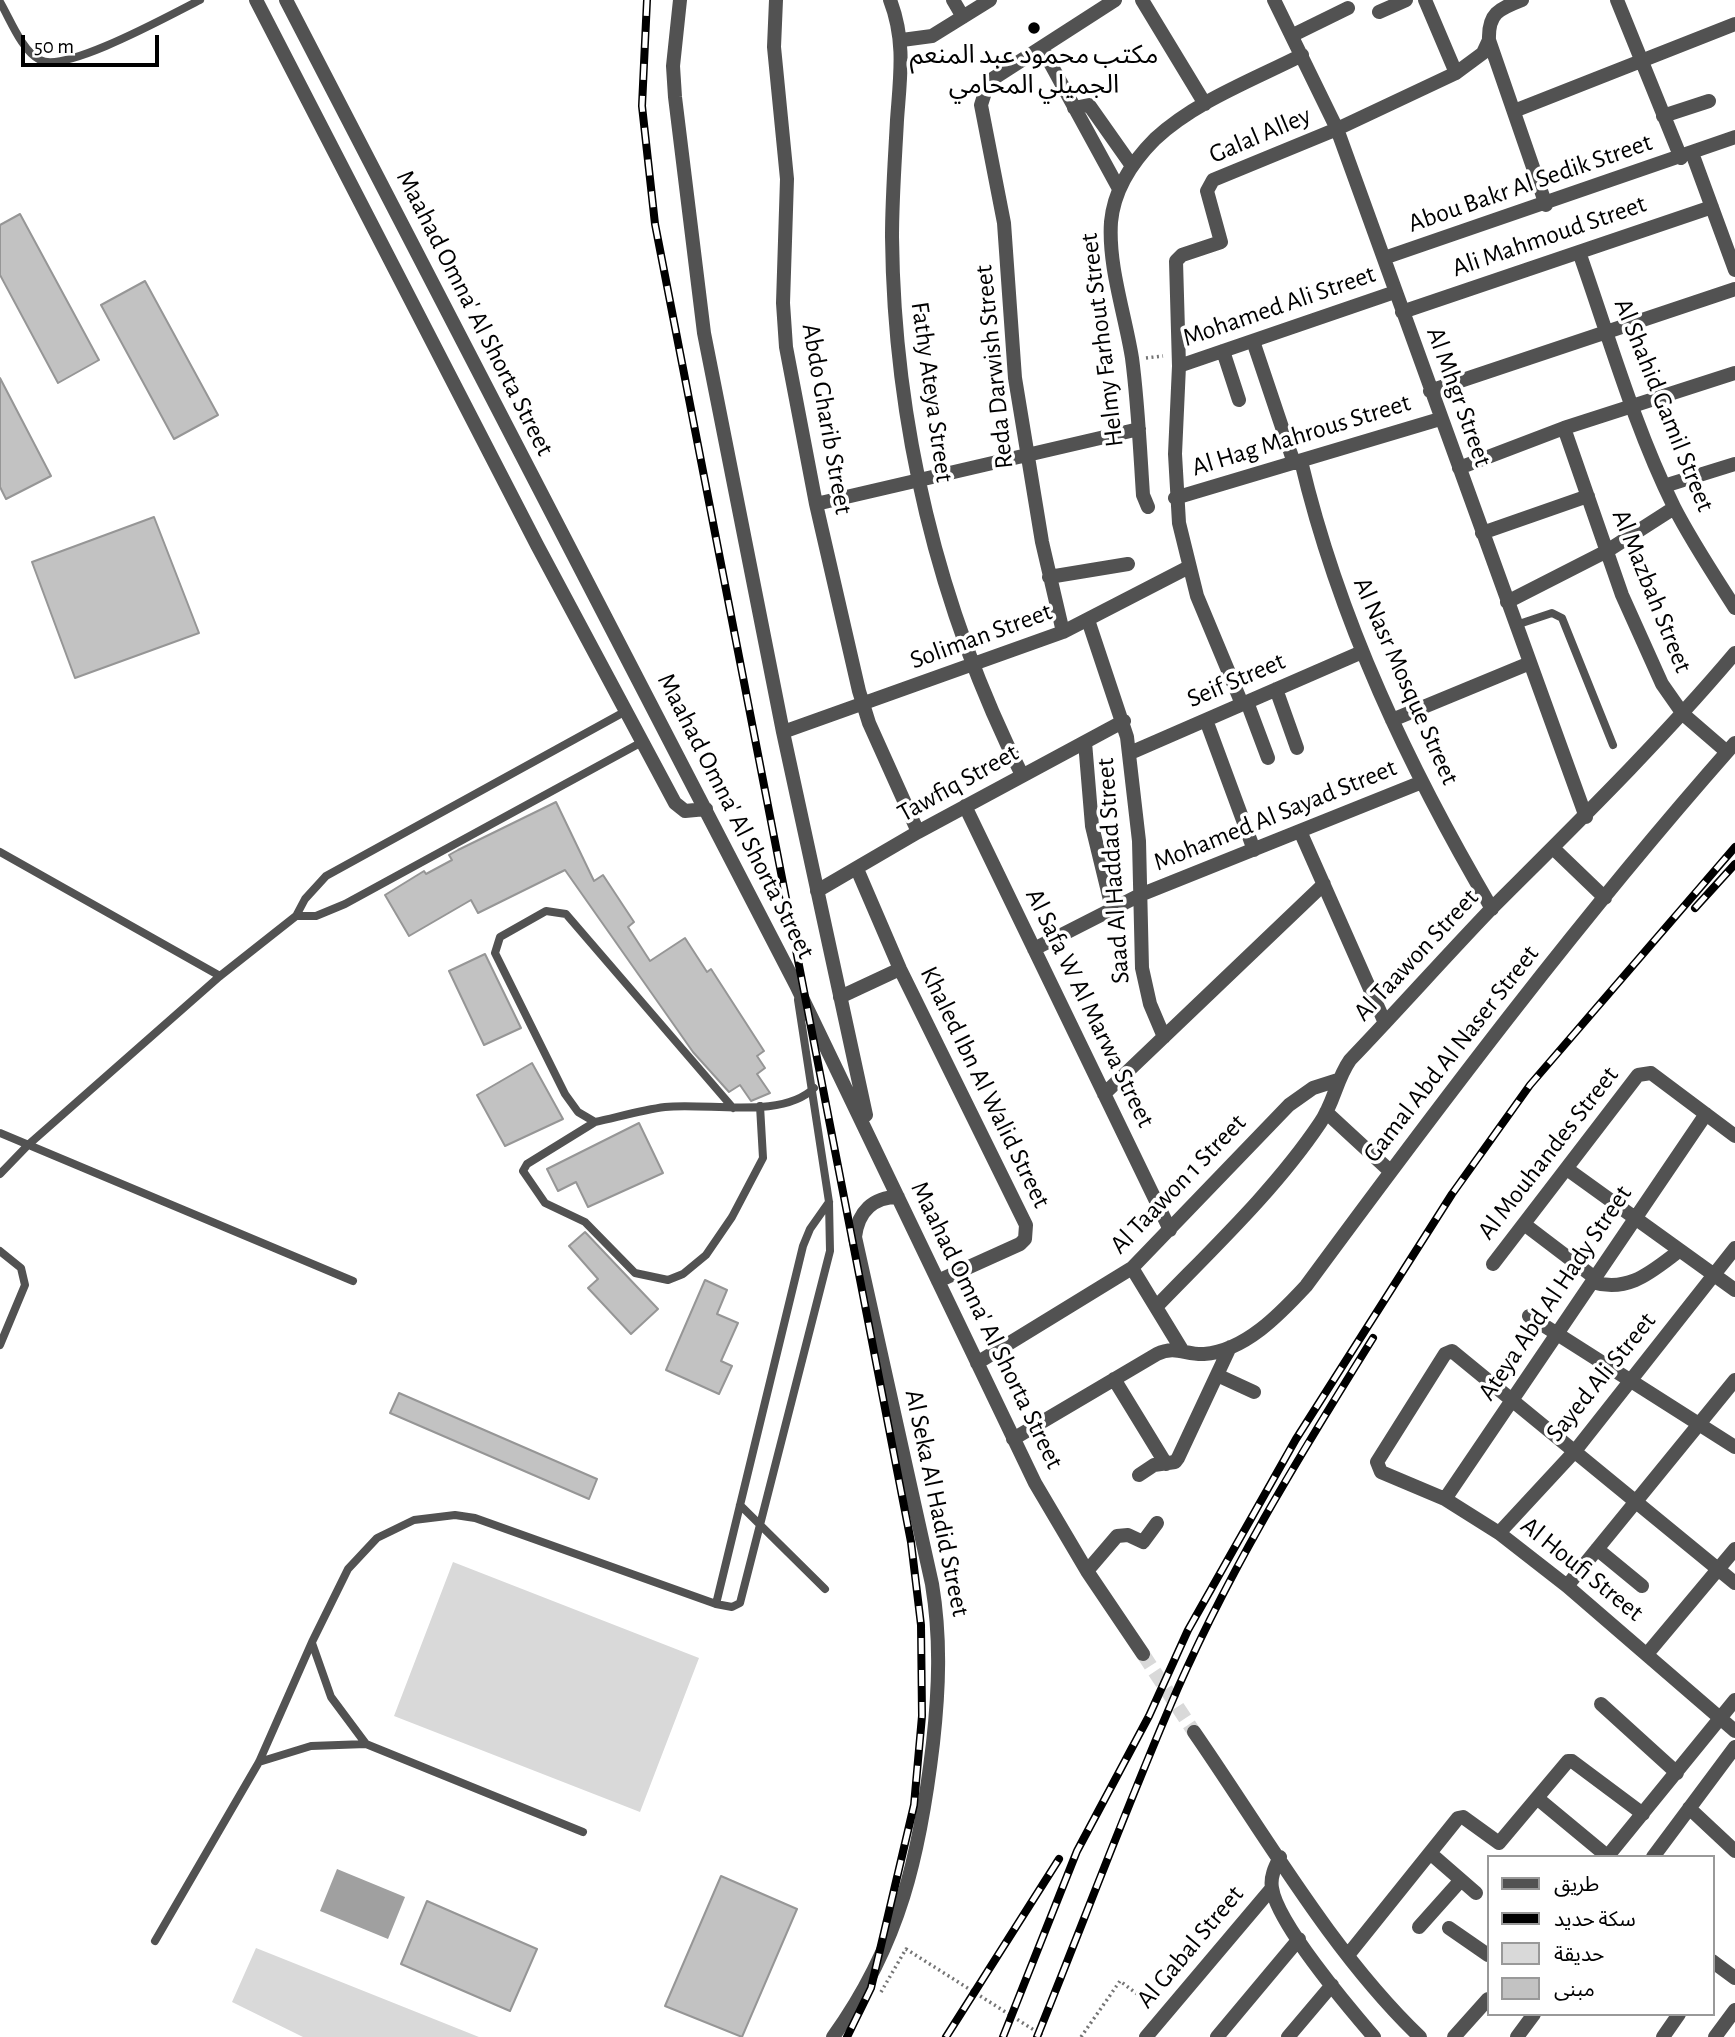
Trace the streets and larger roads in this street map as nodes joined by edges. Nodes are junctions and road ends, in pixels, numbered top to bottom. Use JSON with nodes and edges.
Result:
{"nodes":[{"id":1,"x":256,"y":0,"type":"edge"},
{"id":2,"x":286,"y":0,"type":"edge"},
{"id":3,"x":680,"y":0,"type":"edge"},
{"id":4,"x":776,"y":0,"type":"edge"},
{"id":5,"x":890,"y":0,"type":"edge"},
{"id":6,"x":953,"y":0,"type":"edge"},
{"id":7,"x":990,"y":0,"type":"edge"},
{"id":8,"x":1115,"y":0,"type":"edge"},
{"id":9,"x":1142,"y":0,"type":"edge"},
{"id":10,"x":1274,"y":0,"type":"edge"},
{"id":11,"x":1406,"y":0,"type":"edge"},
{"id":12,"x":1425,"y":0,"type":"edge"},
{"id":13,"x":1522,"y":0,"type":"edge"},
{"id":14,"x":1617,"y":0,"type":"edge"},
{"id":15,"x":1348,"y":8,"type":"dead end"},
{"id":16,"x":1379,"y":12,"type":"dead end"},
{"id":17,"x":963,"y":17,"type":"junction"},
{"id":18,"x":1735,"y":24,"type":"edge"},
{"id":19,"x":1293,"y":35,"type":"junction"},
{"id":20,"x":902,"y":40,"type":"junction"},
{"id":21,"x":1489,"y":40,"type":"junction"},
{"id":22,"x":1042,"y":48,"type":"junction"},
{"id":23,"x":1302,"y":55,"type":"junction"},
{"id":24,"x":1642,"y":62,"type":"junction"},
{"id":25,"x":1456,"y":73,"type":"junction"},
{"id":26,"x":1709,"y":101,"type":"dead end"},
{"id":27,"x":1205,"y":104,"type":"junction"},
{"id":28,"x":1074,"y":108,"type":"junction"},
{"id":29,"x":1514,"y":111,"type":"junction"},
{"id":30,"x":1663,"y":116,"type":"junction"},
{"id":31,"x":1337,"y":129,"type":"junction"},
{"id":32,"x":1735,"y":137,"type":"edge"},
{"id":33,"x":1687,"y":156,"type":"junction"},
{"id":34,"x":1132,"y":166,"type":"junction"},
{"id":35,"x":1119,"y":189,"type":"junction"},
{"id":36,"x":1546,"y":205,"type":"junction"},
{"id":37,"x":1712,"y":207,"type":"junction"},
{"id":38,"x":1579,"y":252,"type":"junction"},
{"id":39,"x":1384,"y":258,"type":"junction"},
{"id":40,"x":1734,"y":265,"type":"edge"},
{"id":41,"x":1735,"y":289,"type":"edge"},
{"id":42,"x":1395,"y":292,"type":"junction"},
{"id":43,"x":1402,"y":312,"type":"junction"},
{"id":44,"x":1607,"y":332,"type":"junction"},
{"id":45,"x":1253,"y":341,"type":"junction"},
{"id":46,"x":1223,"y":351,"type":"junction"},
{"id":47,"x":1179,"y":366,"type":"junction"},
{"id":48,"x":478,"y":372,"type":"junction"},
{"id":49,"x":1735,"y":373,"type":"edge"},
{"id":50,"x":455,"y":382,"type":"junction"},
{"id":51,"x":1430,"y":391,"type":"junction"},
{"id":52,"x":1239,"y":400,"type":"dead end"},
{"id":53,"x":1632,"y":405,"type":"junction"},
{"id":54,"x":1440,"y":419,"type":"junction"},
{"id":55,"x":1564,"y":428,"type":"junction"},
{"id":56,"x":1139,"y":429,"type":"junction"},
{"id":57,"x":1026,"y":453,"type":"junction"},
{"id":58,"x":1298,"y":462,"type":"junction"},
{"id":59,"x":1735,"y":464,"type":"edge"},
{"id":60,"x":1459,"y":468,"type":"junction"},
{"id":61,"x":916,"y":480,"type":"junction"},
{"id":62,"x":1664,"y":486,"type":"junction"},
{"id":63,"x":1588,"y":496,"type":"junction"},
{"id":64,"x":1175,"y":498,"type":"junction"},
{"id":65,"x":816,"y":504,"type":"junction"},
{"id":66,"x":1148,"y":507,"type":"dead end"},
{"id":67,"x":1674,"y":508,"type":"junction"},
{"id":68,"x":1482,"y":533,"type":"junction"},
{"id":69,"x":1607,"y":551,"type":"junction"},
{"id":70,"x":1128,"y":564,"type":"dead end"},
{"id":71,"x":1189,"y":567,"type":"junction"},
{"id":72,"x":1049,"y":577,"type":"junction"},
{"id":73,"x":1507,"y":602,"type":"junction"},
{"id":74,"x":1735,"y":608,"type":"edge"},
{"id":75,"x":1088,"y":620,"type":"junction"},
{"id":76,"x":1063,"y":632,"type":"junction"},
{"id":77,"x":1362,"y":652,"type":"junction"},
{"id":78,"x":1735,"y":653,"type":"edge"},
{"id":79,"x":1530,"y":663,"type":"junction"},
{"id":80,"x":973,"y":666,"type":"junction"},
{"id":81,"x":1276,"y":690,"type":"junction"},
{"id":82,"x":1244,"y":703,"type":"junction"},
{"id":83,"x":863,"y":705,"type":"junction"},
{"id":84,"x":1683,"y":714,"type":"junction"},
{"id":85,"x":1206,"y":720,"type":"junction"},
{"id":86,"x":1392,"y":720,"type":"junction"},
{"id":87,"x":1124,"y":721,"type":"junction"},
{"id":88,"x":783,"y":732,"type":"junction"},
{"id":89,"x":1085,"y":742,"type":"junction"},
{"id":90,"x":1297,"y":748,"type":"dead end"},
{"id":91,"x":1731,"y":748,"type":"edge"},
{"id":92,"x":1130,"y":753,"type":"junction"},
{"id":93,"x":1268,"y":758,"type":"dead end"},
{"id":94,"x":1022,"y":775,"type":"junction"},
{"id":95,"x":1422,"y":782,"type":"junction"},
{"id":96,"x":965,"y":806,"type":"junction"},
{"id":97,"x":706,"y":809,"type":"junction"},
{"id":98,"x":1586,"y":817,"type":"junction"},
{"id":99,"x":1300,"y":831,"type":"junction"},
{"id":100,"x":918,"y":832,"type":"junction"},
{"id":101,"x":1554,"y":849,"type":"junction"},
{"id":102,"x":1254,"y":850,"type":"junction"},
{"id":103,"x":857,"y":869,"type":"junction"},
{"id":104,"x":1324,"y":884,"type":"junction"},
{"id":105,"x":817,"y":891,"type":"junction"},
{"id":106,"x":1140,"y":895,"type":"junction"},
{"id":107,"x":1605,"y":898,"type":"junction"},
{"id":108,"x":1112,"y":908,"type":"junction"},
{"id":109,"x":1492,"y":909,"type":"junction"},
{"id":110,"x":1034,"y":949,"type":"junction"},
{"id":111,"x":900,"y":969,"type":"junction"},
{"id":112,"x":840,"y":997,"type":"junction"},
{"id":113,"x":1385,"y":1023,"type":"junction"},
{"id":114,"x":1164,"y":1037,"type":"junction"},
{"id":115,"x":1338,"y":1080,"type":"junction"},
{"id":116,"x":1104,"y":1094,"type":"junction"},
{"id":117,"x":1326,"y":1112,"type":"junction"},
{"id":118,"x":1706,"y":1114,"type":"junction"},
{"id":119,"x":1735,"y":1136,"type":"edge"},
{"id":120,"x":870,"y":1137,"type":"junction"},
{"id":121,"x":1567,"y":1169,"type":"junction"},
{"id":122,"x":1390,"y":1171,"type":"junction"},
{"id":123,"x":898,"y":1197,"type":"junction"},
{"id":124,"x":1636,"y":1218,"type":"junction"},
{"id":125,"x":1524,"y":1224,"type":"junction"},
{"id":126,"x":1170,"y":1230,"type":"junction"},
{"id":127,"x":1735,"y":1248,"type":"edge"},
{"id":128,"x":1679,"y":1251,"type":"junction"},
{"id":129,"x":1493,"y":1265,"type":"dead end"},
{"id":130,"x":1132,"y":1268,"type":"junction"},
{"id":131,"x":1714,"y":1275,"type":"junction"},
{"id":132,"x":1593,"y":1280,"type":"junction"},
{"id":133,"x":938,"y":1281,"type":"junction"},
{"id":134,"x":1735,"y":1290,"type":"edge"},
{"id":135,"x":1156,"y":1307,"type":"junction"},
{"id":136,"x":1529,"y":1316,"type":"dead end"},
{"id":137,"x":1557,"y":1334,"type":"junction"},
{"id":138,"x":1230,"y":1347,"type":"junction"},
{"id":139,"x":1182,"y":1350,"type":"junction"},
{"id":140,"x":976,"y":1363,"type":"junction"},
{"id":141,"x":1217,"y":1375,"type":"junction"},
{"id":142,"x":1114,"y":1379,"type":"junction"},
{"id":143,"x":1735,"y":1380,"type":"edge"},
{"id":144,"x":1631,"y":1381,"type":"junction"},
{"id":145,"x":1254,"y":1392,"type":"dead end"},
{"id":146,"x":1513,"y":1399,"type":"junction"},
{"id":147,"x":1699,"y":1424,"type":"junction"},
{"id":148,"x":1013,"y":1439,"type":"junction"},
{"id":149,"x":1735,"y":1447,"type":"edge"},
{"id":150,"x":1576,"y":1451,"type":"junction"},
{"id":151,"x":1166,"y":1464,"type":"junction"},
{"id":152,"x":1139,"y":1475,"type":"dead end"},
{"id":153,"x":1445,"y":1499,"type":"junction"},
{"id":154,"x":1636,"y":1501,"type":"junction"},
{"id":155,"x":1157,"y":1523,"type":"dead end"},
{"id":156,"x":1499,"y":1532,"type":"junction"},
{"id":157,"x":1597,"y":1549,"type":"junction"},
{"id":158,"x":1735,"y":1549,"type":"edge"},
{"id":159,"x":1718,"y":1569,"type":"junction"},
{"id":160,"x":1087,"y":1572,"type":"junction"},
{"id":161,"x":1735,"y":1583,"type":"edge"},
{"id":162,"x":1567,"y":1586,"type":"junction"},
{"id":163,"x":1642,"y":1586,"type":"dead end"},
{"id":164,"x":1143,"y":1654,"type":"tunnel mouth"},
{"id":165,"x":1647,"y":1654,"type":"junction"},
{"id":166,"x":1735,"y":1700,"type":"edge"},
{"id":167,"x":1601,"y":1704,"type":"dead end"},
{"id":168,"x":1721,"y":1718,"type":"junction"},
{"id":169,"x":1735,"y":1731,"type":"edge"},
{"id":170,"x":1195,"y":1732,"type":"tunnel mouth"},
{"id":171,"x":1735,"y":1747,"type":"edge"},
{"id":172,"x":1677,"y":1773,"type":"junction"},
{"id":173,"x":1537,"y":1798,"type":"junction"},
{"id":174,"x":1689,"y":1808,"type":"junction"},
{"id":175,"x":1643,"y":1814,"type":"junction"},
{"id":176,"x":1733,"y":1844,"type":"edge"},
{"id":177,"x":1430,"y":1853,"type":"junction"},
{"id":178,"x":1605,"y":1855,"type":"edge"},
{"id":179,"x":1609,"y":1855,"type":"edge"},
{"id":180,"x":1654,"y":1855,"type":"edge"},
{"id":181,"x":1280,"y":1857,"type":"junction"},
{"id":182,"x":1461,"y":1880,"type":"junction"},
{"id":183,"x":1272,"y":1888,"type":"junction"},
{"id":184,"x":1476,"y":1893,"type":"dead end"},
{"id":185,"x":1419,"y":1927,"type":"dead end"},
{"id":186,"x":1449,"y":1928,"type":"dead end"},
{"id":187,"x":1299,"y":1939,"type":"junction"},
{"id":188,"x":1486,"y":1954,"type":"edge"},
{"id":189,"x":1348,"y":1955,"type":"junction"},
{"id":190,"x":1714,"y":1964,"type":"edge"},
{"id":191,"x":1735,"y":1978,"type":"edge"},
{"id":192,"x":1332,"y":1985,"type":"junction"},
{"id":193,"x":1486,"y":2001,"type":"edge"},
{"id":194,"x":1735,"y":2010,"type":"edge"},
{"id":195,"x":1533,"y":2016,"type":"edge"},
{"id":196,"x":1678,"y":2016,"type":"edge"},
{"id":197,"x":1368,"y":2035,"type":"edge"},
{"id":198,"x":833,"y":2037,"type":"edge"},
{"id":199,"x":1146,"y":2037,"type":"edge"},
{"id":200,"x":1217,"y":2037,"type":"edge"},
{"id":201,"x":1288,"y":2037,"type":"edge"},
{"id":202,"x":1420,"y":2037,"type":"edge"},
{"id":203,"x":1454,"y":2037,"type":"edge"},
{"id":204,"x":1517,"y":2037,"type":"edge"},
{"id":205,"x":1663,"y":2037,"type":"edge"},
{"id":206,"x":1715,"y":2037,"type":"edge"}],
"edges":[{"from":1,"to":50,"type":"street"},
{"from":2,"to":48,"type":"street","name":"Maahad Omna' Al Shorta Street"},
{"from":3,"to":88,"type":"street"},
{"from":4,"to":65,"type":"street","name":"Abdo Gharib Street"},
{"from":5,"to":20,"type":"street","name":"Fathy Ateya Street"},
{"from":6,"to":17,"type":"street"},
{"from":7,"to":17,"type":"street"},
{"from":8,"to":22,"type":"street"},
{"from":9,"to":27,"type":"street"},
{"from":10,"to":19,"type":"street","name":"Al Mhgr Street"},
{"from":11,"to":16,"type":"street"},
{"from":12,"to":25,"type":"street"},
{"from":13,"to":21,"type":"street"},
{"from":14,"to":24,"type":"street"},
{"from":15,"to":19,"type":"street"},
{"from":17,"to":20,"type":"street"},
{"from":18,"to":24,"type":"street"},
{"from":19,"to":23,"type":"street","name":"Al Mhgr Street"},
{"from":20,"to":61,"type":"street","name":"Fathy Ateya Street"},
{"from":21,"to":25,"type":"street"},
{"from":21,"to":29,"type":"street"},
{"from":22,"to":28,"type":"street"},
{"from":22,"to":57,"type":"street","name":"Reda Darwish Street"},
{"from":23,"to":27,"type":"street","name":"Helmy Farhout Street"},
{"from":23,"to":31,"type":"street","name":"Al Mhgr Street"},
{"from":24,"to":29,"type":"street"},
{"from":24,"to":30,"type":"street"},
{"from":25,"to":31,"type":"street"},
{"from":26,"to":30,"type":"street"},
{"from":27,"to":34,"type":"street","name":"Helmy Farhout Street"},
{"from":28,"to":34,"type":"street"},
{"from":28,"to":35,"type":"street"},
{"from":29,"to":36,"type":"street"},
{"from":30,"to":33,"type":"street"},
{"from":31,"to":39,"type":"street","name":"Al Mhgr Street"},
{"from":31,"to":47,"type":"street","name":"Galal Alley"},
{"from":32,"to":33,"type":"street","name":"Abou Bakr Al Sedik Street"},
{"from":33,"to":36,"type":"street","name":"Abou Bakr Al Sedik Street"},
{"from":33,"to":37,"type":"street"},
{"from":34,"to":35,"type":"street","name":"Helmy Farhout Street"},
{"from":35,"to":56,"type":"street","name":"Helmy Farhout Street"},
{"from":36,"to":39,"type":"street","name":"Abou Bakr Al Sedik Street"},
{"from":37,"to":38,"type":"street","name":"Ali Mahmoud Street"},
{"from":37,"to":40,"type":"street"},
{"from":38,"to":43,"type":"street","name":"Ali Mahmoud Street"},
{"from":38,"to":44,"type":"street","name":"Al Shahid Gamil Street"},
{"from":39,"to":42,"type":"street","name":"Al Mhgr Street"},
{"from":41,"to":44,"type":"street"},
{"from":42,"to":43,"type":"street","name":"Al Mhgr Street"},
{"from":42,"to":45,"type":"street","name":"Mohamed Ali Street"},
{"from":43,"to":51,"type":"street","name":"Al Mhgr Street"},
{"from":44,"to":51,"type":"street"},
{"from":44,"to":53,"type":"street","name":"Al Shahid Gamil Street"},
{"from":45,"to":46,"type":"street","name":"Mohamed Ali Street"},
{"from":45,"to":58,"type":"street","name":"Al Nasr Mosque Street"},
{"from":46,"to":47,"type":"street","name":"Mohamed Ali Street"},
{"from":46,"to":52,"type":"street"},
{"from":47,"to":64,"type":"street"},
{"from":48,"to":50,"type":"street"},
{"from":48,"to":97,"type":"street","name":"Maahad Omna' Al Shorta Street"},
{"from":49,"to":53,"type":"street"},
{"from":50,"to":97,"type":"street"},
{"from":51,"to":54,"type":"street","name":"Al Mhgr Street"},
{"from":53,"to":55,"type":"street"},
{"from":53,"to":62,"type":"street","name":"Al Shahid Gamil Street"},
{"from":54,"to":58,"type":"street","name":"Al Hag Mahrous Street"},
{"from":54,"to":60,"type":"street","name":"Al Mhgr Street"},
{"from":55,"to":60,"type":"street"},
{"from":55,"to":63,"type":"street","name":"Al Mazbah Street"},
{"from":56,"to":57,"type":"street"},
{"from":56,"to":66,"type":"street","name":"Helmy Farhout Street"},
{"from":57,"to":61,"type":"street"},
{"from":57,"to":72,"type":"street","name":"Reda Darwish Street"},
{"from":58,"to":64,"type":"street","name":"Al Hag Mahrous Street"},
{"from":58,"to":77,"type":"street","name":"Al Nasr Mosque Street"},
{"from":59,"to":62,"type":"street"},
{"from":60,"to":68,"type":"street","name":"Al Mhgr Street"},
{"from":61,"to":65,"type":"street"},
{"from":61,"to":80,"type":"street","name":"Fathy Ateya Street"},
{"from":62,"to":67,"type":"street","name":"Al Shahid Gamil Street"},
{"from":63,"to":68,"type":"street"},
{"from":63,"to":69,"type":"street","name":"Al Mazbah Street"},
{"from":64,"to":71,"type":"street"},
{"from":65,"to":83,"type":"street","name":"Abdo Gharib Street"},
{"from":67,"to":69,"type":"street"},
{"from":67,"to":74,"type":"street","name":"Al Shahid Gamil Street"},
{"from":68,"to":73,"type":"street","name":"Al Mhgr Street"},
{"from":69,"to":73,"type":"street"},
{"from":69,"to":84,"type":"street","name":"Al Mazbah Street"},
{"from":70,"to":72,"type":"street"},
{"from":71,"to":75,"type":"street","name":"Soliman Street"},
{"from":71,"to":82,"type":"street"},
{"from":72,"to":76,"type":"street","name":"Reda Darwish Street"},
{"from":73,"to":79,"type":"street","name":"Al Mhgr Street"},
{"from":75,"to":76,"type":"street","name":"Soliman Street"},
{"from":75,"to":87,"type":"street","name":"Saad Al Haddad Street"},
{"from":76,"to":80,"type":"street","name":"Soliman Street"},
{"from":77,"to":81,"type":"street","name":"Seif Street"},
{"from":77,"to":86,"type":"street","name":"Al Nasr Mosque Street"},
{"from":78,"to":84,"type":"street","name":"Al Taawon Street"},
{"from":79,"to":86,"type":"street"},
{"from":79,"to":98,"type":"street","name":"Al Mhgr Street"},
{"from":80,"to":83,"type":"street","name":"Soliman Street"},
{"from":80,"to":94,"type":"street","name":"Fathy Ateya Street"},
{"from":81,"to":82,"type":"street","name":"Seif Street"},
{"from":81,"to":90,"type":"street"},
{"from":82,"to":85,"type":"street","name":"Seif Street"},
{"from":82,"to":93,"type":"street"},
{"from":83,"to":88,"type":"street","name":"Soliman Street"},
{"from":83,"to":100,"type":"street","name":"Abdo Gharib Street"},
{"from":84,"to":91,"type":"street","name":"Al Mazbah Street"},
{"from":84,"to":98,"type":"street","name":"Al Taawon Street"},
{"from":85,"to":92,"type":"street","name":"Seif Street"},
{"from":85,"to":102,"type":"street"},
{"from":86,"to":95,"type":"street","name":"Al Nasr Mosque Street"},
{"from":87,"to":89,"type":"street","name":"Tawfiq Street"},
{"from":87,"to":92,"type":"street","name":"Saad Al Haddad Street"},
{"from":88,"to":105,"type":"street"},
{"from":89,"to":94,"type":"street","name":"Tawfiq Street"},
{"from":89,"to":108,"type":"street"},
{"from":91,"to":107,"type":"street","name":"Gamal Abd Al Naser Street"},
{"from":92,"to":106,"type":"street","name":"Saad Al Haddad Street"},
{"from":94,"to":96,"type":"street","name":"Tawfiq Street"},
{"from":95,"to":99,"type":"street","name":"Mohamed Al Sayad Street"},
{"from":95,"to":109,"type":"street","name":"Al Nasr Mosque Street"},
{"from":96,"to":100,"type":"street","name":"Tawfiq Street"},
{"from":96,"to":110,"type":"street","name":"Al Safa W Al Marwa Street"},
{"from":97,"to":120,"type":"street","name":"Maahad Omna' Al Shorta Street"},
{"from":98,"to":101,"type":"street","name":"Al Taawon Street"},
{"from":99,"to":102,"type":"street","name":"Mohamed Al Sayad Street"},
{"from":99,"to":104,"type":"street"},
{"from":100,"to":103,"type":"street","name":"Tawfiq Street"},
{"from":101,"to":107,"type":"street"},
{"from":101,"to":109,"type":"street","name":"Al Taawon Street"},
{"from":102,"to":106,"type":"street","name":"Mohamed Al Sayad Street"},
{"from":103,"to":105,"type":"street","name":"Tawfiq Street"},
{"from":103,"to":111,"type":"street","name":"Khaled Ibn Al Walid Street"},
{"from":104,"to":113,"type":"street"},
{"from":104,"to":114,"type":"street"},
{"from":105,"to":112,"type":"street"},
{"from":106,"to":108,"type":"street","name":"Mohamed Al Sayad Street"},
{"from":106,"to":114,"type":"street","name":"Saad Al Haddad Street"},
{"from":107,"to":122,"type":"street","name":"Gamal Abd Al Naser Street"},
{"from":108,"to":110,"type":"street","name":"Mohamed Al Sayad Street"},
{"from":109,"to":113,"type":"street","name":"Al Taawon Street"},
{"from":110,"to":116,"type":"street","name":"Al Safa W Al Marwa Street"},
{"from":111,"to":112,"type":"street"},
{"from":111,"to":133,"type":"street","name":"Khaled Ibn Al Walid Street"},
{"from":112,"to":120,"type":"street"},
{"from":113,"to":115,"type":"street","name":"Al Taawon Street"},
{"from":114,"to":116,"type":"street"},
{"from":115,"to":117,"type":"street","name":"Al Taawon Street"},
{"from":115,"to":126,"type":"street","name":"Al Taawon 1 Street"},
{"from":116,"to":126,"type":"street","name":"Al Safa W Al Marwa Street"},
{"from":117,"to":122,"type":"street"},
{"from":117,"to":135,"type":"street","name":"Al Taawon Street"},
{"from":118,"to":119,"type":"street"},
{"from":118,"to":121,"type":"street","name":"Al Mouhandes Street"},
{"from":118,"to":124,"type":"street","name":"Ateya Abd Al Hady Street"},
{"from":120,"to":123,"type":"street","name":"Maahad Omna' Al Shorta Street"},
{"from":121,"to":124,"type":"street"},
{"from":121,"to":125,"type":"street","name":"Al Mouhandes Street"},
{"from":122,"to":138,"type":"street","name":"Gamal Abd Al Naser Street"},
{"from":123,"to":133,"type":"street","name":"Maahad Omna' Al Shorta Street"},
{"from":123,"to":198,"type":"street","name":"Al Seka Al Hadid Street"},
{"from":124,"to":128,"type":"street"},
{"from":124,"to":132,"type":"street","name":"Ateya Abd Al Hady Street"},
{"from":125,"to":129,"type":"street","name":"Al Mouhandes Street"},
{"from":125,"to":132,"type":"street"},
{"from":126,"to":130,"type":"street","name":"Al Taawon 1 Street"},
{"from":127,"to":131,"type":"street","name":"Sayed Ali Street"},
{"from":128,"to":131,"type":"street"},
{"from":128,"to":132,"type":"street"},
{"from":130,"to":135,"type":"street"},
{"from":130,"to":140,"type":"street","name":"Al Taawon 1 Street"},
{"from":131,"to":134,"type":"street"},
{"from":131,"to":144,"type":"street","name":"Sayed Ali Street"},
{"from":132,"to":137,"type":"street","name":"Ateya Abd Al Hady Street"},
{"from":133,"to":140,"type":"street","name":"Maahad Omna' Al Shorta Street"},
{"from":135,"to":139,"type":"street"},
{"from":136,"to":137,"type":"street"},
{"from":137,"to":144,"type":"street"},
{"from":137,"to":146,"type":"street","name":"Ateya Abd Al Hady Street"},
{"from":138,"to":139,"type":"street","name":"Gamal Abd Al Naser Street"},
{"from":138,"to":141,"type":"street"},
{"from":139,"to":142,"type":"street","name":"Gamal Abd Al Naser Street"},
{"from":140,"to":148,"type":"street","name":"Maahad Omna' Al Shorta Street"},
{"from":141,"to":145,"type":"street"},
{"from":141,"to":151,"type":"street"},
{"from":142,"to":148,"type":"street","name":"Gamal Abd Al Naser Street"},
{"from":142,"to":151,"type":"street"},
{"from":143,"to":147,"type":"street"},
{"from":144,"to":147,"type":"street"},
{"from":144,"to":150,"type":"street","name":"Sayed Ali Street"},
{"from":146,"to":150,"type":"street"},
{"from":146,"to":153,"type":"street","name":"Ateya Abd Al Hady Street"},
{"from":146,"to":153,"type":"street","name":"Al Houfi Street"},
{"from":147,"to":149,"type":"street"},
{"from":147,"to":154,"type":"street"},
{"from":148,"to":160,"type":"street","name":"Maahad Omna' Al Shorta Street"},
{"from":150,"to":154,"type":"street"},
{"from":150,"to":156,"type":"street","name":"Sayed Ali Street"},
{"from":151,"to":152,"type":"street"},
{"from":153,"to":156,"type":"street","name":"Al Houfi Street"},
{"from":154,"to":157,"type":"street"},
{"from":154,"to":159,"type":"street"},
{"from":155,"to":160,"type":"street"},
{"from":156,"to":162,"type":"street","name":"Al Houfi Street"},
{"from":157,"to":162,"type":"street"},
{"from":157,"to":163,"type":"street"},
{"from":158,"to":159,"type":"street"},
{"from":159,"to":161,"type":"street"},
{"from":159,"to":165,"type":"street"},
{"from":160,"to":164,"type":"street","name":"Maahad Omna' Al Shorta Street"},
{"from":162,"to":165,"type":"street","name":"Al Houfi Street"},
{"from":165,"to":168,"type":"street","name":"Al Houfi Street"},
{"from":166,"to":168,"type":"street"},
{"from":167,"to":172,"type":"street"},
{"from":168,"to":169,"type":"street","name":"Al Houfi Street"},
{"from":168,"to":172,"type":"street"},
{"from":170,"to":181,"type":"street"},
{"from":171,"to":174,"type":"street"},
{"from":172,"to":175,"type":"street"},
{"from":173,"to":175,"type":"street"},
{"from":173,"to":177,"type":"street"},
{"from":173,"to":178,"type":"street"},
{"from":174,"to":176,"type":"street"},
{"from":174,"to":180,"type":"street"},
{"from":175,"to":179,"type":"street"},
{"from":177,"to":182,"type":"street"},
{"from":177,"to":189,"type":"street"},
{"from":181,"to":183,"type":"street"},
{"from":181,"to":189,"type":"street"},
{"from":182,"to":184,"type":"street"},
{"from":182,"to":185,"type":"street"},
{"from":183,"to":187,"type":"street"},
{"from":183,"to":199,"type":"street","name":"Al Gabal Street"},
{"from":186,"to":188,"type":"street"},
{"from":187,"to":192,"type":"street"},
{"from":187,"to":200,"type":"street"},
{"from":189,"to":202,"type":"street"},
{"from":190,"to":191,"type":"street"},
{"from":192,"to":197,"type":"street"},
{"from":192,"to":201,"type":"street"},
{"from":193,"to":203,"type":"street"},
{"from":194,"to":206,"type":"street"},
{"from":195,"to":204,"type":"street"},
{"from":196,"to":205,"type":"street"}]}
